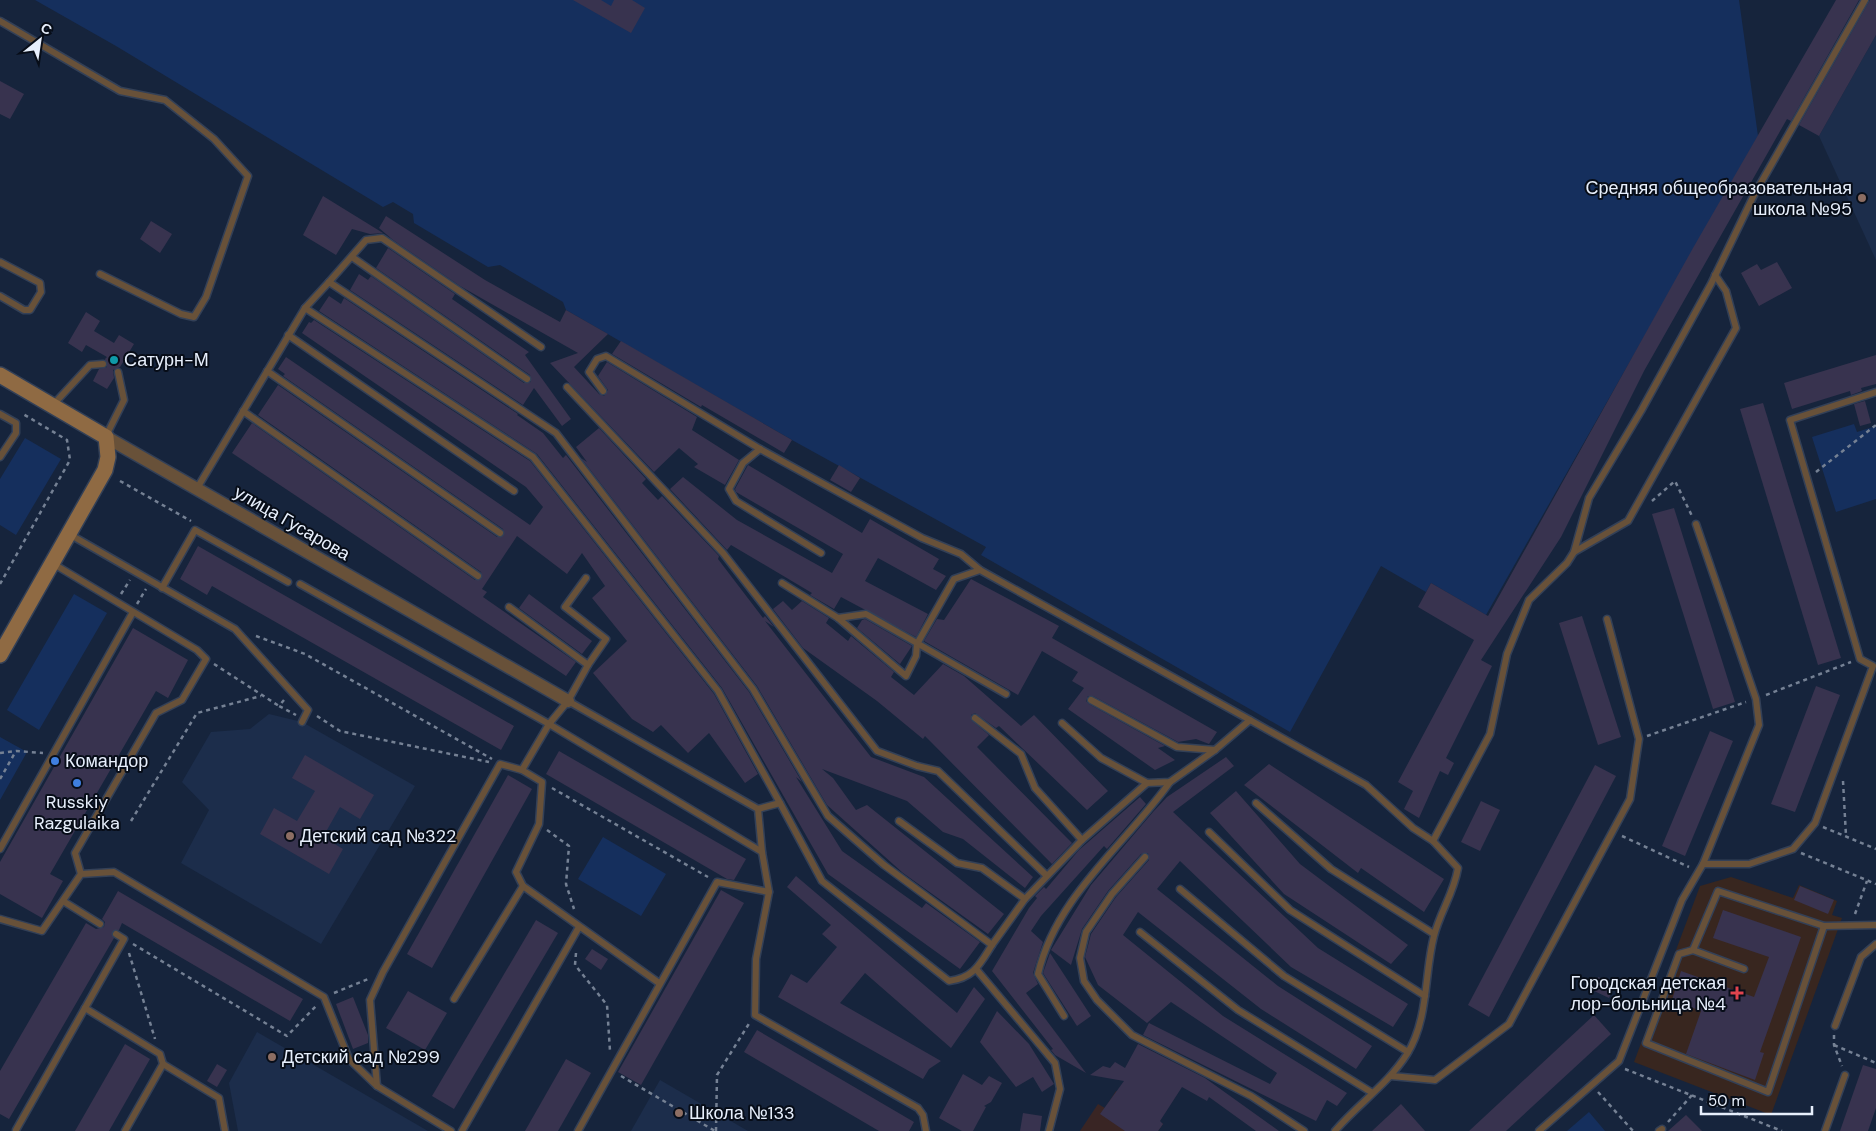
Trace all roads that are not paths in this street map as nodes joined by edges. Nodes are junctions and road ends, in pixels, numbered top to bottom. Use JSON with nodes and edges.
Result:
{"nodes":[{"id":1,"x":1865,"y":0,"type":"edge"},
{"id":2,"x":0,"y":21,"type":"edge"},
{"id":3,"x":352,"y":257,"type":"junction"},
{"id":4,"x":0,"y":262,"type":"edge"},
{"id":5,"x":100,"y":274,"type":"dead end"},
{"id":6,"x":1715,"y":275,"type":"junction"},
{"id":7,"x":329,"y":282,"type":"junction"},
{"id":8,"x":0,"y":296,"type":"edge"},
{"id":9,"x":305,"y":308,"type":"junction"},
{"id":10,"x":288,"y":335,"type":"junction"},
{"id":11,"x":541,"y":347,"type":"dead end"},
{"id":12,"x":103,"y":364,"type":"dead end"},
{"id":13,"x":267,"y":371,"type":"junction"},
{"id":14,"x":118,"y":372,"type":"dead end"},
{"id":15,"x":0,"y":375,"type":"edge"},
{"id":16,"x":527,"y":379,"type":"dead end"},
{"id":17,"x":567,"y":387,"type":"dead end"},
{"id":18,"x":603,"y":391,"type":"dead end"},
{"id":19,"x":1876,"y":392,"type":"edge"},
{"id":20,"x":52,"y":406,"type":"junction"},
{"id":21,"x":243,"y":411,"type":"junction"},
{"id":22,"x":0,"y":414,"type":"edge"},
{"id":23,"x":106,"y":437,"type":"junction"},
{"id":24,"x":760,"y":449,"type":"junction"},
{"id":25,"x":0,"y":457,"type":"edge"},
{"id":26,"x":196,"y":490,"type":"junction"},
{"id":27,"x":514,"y":490,"type":"dead end"},
{"id":28,"x":1696,"y":524,"type":"road end"},
{"id":29,"x":500,"y":533,"type":"dead end"},
{"id":30,"x":70,"y":534,"type":"junction"},
{"id":31,"x":1574,"y":552,"type":"junction"},
{"id":32,"x":821,"y":553,"type":"dead end"},
{"id":33,"x":52,"y":563,"type":"junction"},
{"id":34,"x":980,"y":570,"type":"junction"},
{"id":35,"x":478,"y":576,"type":"dead end"},
{"id":36,"x":586,"y":578,"type":"dead end"},
{"id":37,"x":288,"y":582,"type":"dead end"},
{"id":38,"x":782,"y":583,"type":"dead end"},
{"id":39,"x":300,"y":584,"type":"dead end"},
{"id":40,"x":162,"y":588,"type":"junction"},
{"id":41,"x":509,"y":607,"type":"dead end"},
{"id":42,"x":134,"y":609,"type":"junction"},
{"id":43,"x":838,"y":618,"type":"junction"},
{"id":44,"x":1607,"y":619,"type":"dead end"},
{"id":45,"x":917,"y":644,"type":"junction"},
{"id":46,"x":0,"y":655,"type":"edge"},
{"id":47,"x":588,"y":665,"type":"junction"},
{"id":48,"x":1874,"y":667,"type":"edge"},
{"id":49,"x":1006,"y":694,"type":"dead end"},
{"id":50,"x":1091,"y":700,"type":"dead end"},
{"id":51,"x":568,"y":701,"type":"junction"},
{"id":52,"x":975,"y":718,"type":"dead end"},
{"id":53,"x":1250,"y":720,"type":"junction"},
{"id":54,"x":303,"y":721,"type":"road end"},
{"id":55,"x":1062,"y":723,"type":"dead end"},
{"id":56,"x":549,"y":724,"type":"junction"},
{"id":57,"x":1215,"y":750,"type":"junction"},
{"id":58,"x":522,"y":770,"type":"junction"},
{"id":59,"x":1170,"y":782,"type":"junction"},
{"id":60,"x":1147,"y":783,"type":"junction"},
{"id":61,"x":780,"y":803,"type":"junction"},
{"id":62,"x":1256,"y":803,"type":"dead end"},
{"id":63,"x":758,"y":809,"type":"junction"},
{"id":64,"x":900,"y":821,"type":"dead end"},
{"id":65,"x":1209,"y":832,"type":"dead end"},
{"id":66,"x":1082,"y":840,"type":"junction"},
{"id":67,"x":1433,"y":841,"type":"junction"},
{"id":68,"x":0,"y":849,"type":"edge"},
{"id":69,"x":762,"y":852,"type":"junction"},
{"id":70,"x":1145,"y":857,"type":"dead end"},
{"id":71,"x":1703,"y":864,"type":"junction"},
{"id":72,"x":81,"y":874,"type":"junction"},
{"id":73,"x":1046,"y":875,"type":"junction"},
{"id":74,"x":523,"y":886,"type":"junction"},
{"id":75,"x":1180,"y":889,"type":"dead end"},
{"id":76,"x":769,"y":892,"type":"junction"},
{"id":77,"x":1025,"y":899,"type":"junction"},
{"id":78,"x":63,"y":902,"type":"junction"},
{"id":79,"x":0,"y":919,"type":"edge"},
{"id":80,"x":100,"y":924,"type":"dead end"},
{"id":81,"x":1876,"y":925,"type":"edge"},
{"id":82,"x":1824,"y":926,"type":"junction"},
{"id":83,"x":579,"y":927,"type":"junction"},
{"id":84,"x":1140,"y":932,"type":"dead end"},
{"id":85,"x":116,"y":934,"type":"dead end"},
{"id":86,"x":1434,"y":934,"type":"junction"},
{"id":87,"x":1876,"y":944,"type":"edge"},
{"id":88,"x":992,"y":945,"type":"junction"},
{"id":89,"x":1693,"y":950,"type":"junction"},
{"id":90,"x":976,"y":969,"type":"junction"},
{"id":91,"x":1744,"y":969,"type":"dead end"},
{"id":92,"x":659,"y":983,"type":"junction"},
{"id":93,"x":1425,"y":996,"type":"junction"},
{"id":94,"x":454,"y":999,"type":"dead end"},
{"id":95,"x":85,"y":1008,"type":"junction"},
{"id":96,"x":1064,"y":1016,"type":"dead end"},
{"id":97,"x":1835,"y":1026,"type":"road end"},
{"id":98,"x":1408,"y":1052,"type":"junction"},
{"id":99,"x":163,"y":1064,"type":"junction"},
{"id":100,"x":1391,"y":1076,"type":"junction"},
{"id":101,"x":1845,"y":1076,"type":"road end"},
{"id":102,"x":377,"y":1086,"type":"junction"},
{"id":103,"x":1371,"y":1092,"type":"junction"},
{"id":104,"x":16,"y":1130,"type":"edge"},
{"id":105,"x":125,"y":1131,"type":"edge"},
{"id":106,"x":225,"y":1131,"type":"edge"},
{"id":107,"x":451,"y":1131,"type":"edge"},
{"id":108,"x":462,"y":1131,"type":"edge"},
{"id":109,"x":578,"y":1131,"type":"edge"},
{"id":110,"x":926,"y":1131,"type":"edge"},
{"id":111,"x":1049,"y":1131,"type":"edge"},
{"id":112,"x":1304,"y":1131,"type":"edge"},
{"id":113,"x":1335,"y":1131,"type":"edge"},
{"id":114,"x":1539,"y":1131,"type":"edge"},
{"id":115,"x":1825,"y":1131,"type":"edge"}],
"edges":[{"from":1,"to":6,"type":"lane"},
{"from":2,"to":5,"type":"lane"},
{"from":3,"to":7,"type":"lane"},
{"from":3,"to":11,"type":"lane"},
{"from":3,"to":16,"type":"lane"},
{"from":4,"to":8,"type":"lane"},
{"from":6,"to":31,"type":"lane"},
{"from":6,"to":31,"type":"lane"},
{"from":7,"to":9,"type":"lane"},
{"from":7,"to":88,"type":"lane"},
{"from":9,"to":10,"type":"lane"},
{"from":9,"to":61,"type":"lane"},
{"from":10,"to":13,"type":"lane"},
{"from":10,"to":27,"type":"lane"},
{"from":12,"to":20,"type":"lane"},
{"from":13,"to":21,"type":"lane"},
{"from":13,"to":29,"type":"lane"},
{"from":14,"to":23,"type":"lane"},
{"from":15,"to":20,"type":"street","name":"улица Гусарова"},
{"from":17,"to":73,"type":"lane"},
{"from":18,"to":24,"type":"lane"},
{"from":19,"to":48,"type":"lane"},
{"from":20,"to":23,"type":"street","name":"улица Гусарова"},
{"from":21,"to":26,"type":"lane"},
{"from":21,"to":35,"type":"lane"},
{"from":22,"to":25,"type":"lane"},
{"from":23,"to":26,"type":"street","name":"улица Гусарова"},
{"from":23,"to":30,"type":"street"},
{"from":24,"to":32,"type":"lane"},
{"from":24,"to":34,"type":"lane"},
{"from":26,"to":51,"type":"street","name":"улица Гусарова"},
{"from":28,"to":71,"type":"lane"},
{"from":30,"to":33,"type":"street"},
{"from":30,"to":40,"type":"lane"},
{"from":31,"to":67,"type":"lane"},
{"from":33,"to":42,"type":"lane"},
{"from":33,"to":46,"type":"street"},
{"from":34,"to":45,"type":"lane"},
{"from":34,"to":53,"type":"lane"},
{"from":36,"to":47,"type":"lane"},
{"from":37,"to":40,"type":"lane"},
{"from":38,"to":43,"type":"lane"},
{"from":39,"to":56,"type":"lane"},
{"from":40,"to":54,"type":"lane"},
{"from":41,"to":47,"type":"lane"},
{"from":42,"to":68,"type":"lane"},
{"from":42,"to":72,"type":"lane"},
{"from":43,"to":45,"type":"lane"},
{"from":43,"to":45,"type":"lane"},
{"from":44,"to":100,"type":"lane"},
{"from":45,"to":49,"type":"lane"},
{"from":47,"to":51,"type":"lane"},
{"from":48,"to":71,"type":"lane"},
{"from":50,"to":57,"type":"lane"},
{"from":51,"to":56,"type":"lane"},
{"from":51,"to":63,"type":"lane"},
{"from":52,"to":66,"type":"lane"},
{"from":53,"to":57,"type":"lane"},
{"from":53,"to":67,"type":"lane"},
{"from":55,"to":60,"type":"lane"},
{"from":56,"to":58,"type":"lane"},
{"from":56,"to":69,"type":"lane"},
{"from":57,"to":59,"type":"lane"},
{"from":58,"to":74,"type":"lane"},
{"from":58,"to":102,"type":"lane"},
{"from":59,"to":60,"type":"lane"},
{"from":59,"to":96,"type":"lane"},
{"from":60,"to":66,"type":"lane"},
{"from":61,"to":63,"type":"lane"},
{"from":61,"to":90,"type":"lane"},
{"from":62,"to":86,"type":"lane"},
{"from":63,"to":69,"type":"lane"},
{"from":64,"to":77,"type":"lane"},
{"from":65,"to":93,"type":"lane"},
{"from":66,"to":73,"type":"lane"},
{"from":67,"to":86,"type":"lane"},
{"from":69,"to":76,"type":"lane"},
{"from":70,"to":112,"type":"lane"},
{"from":71,"to":114,"type":"lane"},
{"from":72,"to":78,"type":"lane"},
{"from":72,"to":102,"type":"lane"},
{"from":73,"to":77,"type":"lane"},
{"from":74,"to":83,"type":"lane"},
{"from":74,"to":94,"type":"lane"},
{"from":75,"to":98,"type":"lane"},
{"from":76,"to":92,"type":"lane"},
{"from":76,"to":110,"type":"lane"},
{"from":77,"to":88,"type":"lane"},
{"from":78,"to":79,"type":"lane"},
{"from":78,"to":80,"type":"lane"},
{"from":81,"to":82,"type":"lane"},
{"from":82,"to":89,"type":"lane"},
{"from":82,"to":89,"type":"lane"},
{"from":83,"to":92,"type":"lane"},
{"from":83,"to":108,"type":"lane"},
{"from":84,"to":103,"type":"lane"},
{"from":85,"to":95,"type":"lane"},
{"from":86,"to":93,"type":"lane"},
{"from":87,"to":97,"type":"lane"},
{"from":88,"to":90,"type":"lane"},
{"from":89,"to":91,"type":"lane"},
{"from":90,"to":111,"type":"lane"},
{"from":92,"to":109,"type":"lane"},
{"from":93,"to":98,"type":"lane"},
{"from":95,"to":99,"type":"lane"},
{"from":95,"to":104,"type":"lane"},
{"from":98,"to":100,"type":"lane"},
{"from":99,"to":105,"type":"lane"},
{"from":99,"to":106,"type":"lane"},
{"from":100,"to":103,"type":"lane"},
{"from":101,"to":115,"type":"lane"},
{"from":102,"to":107,"type":"lane"},
{"from":103,"to":113,"type":"lane"}]}
